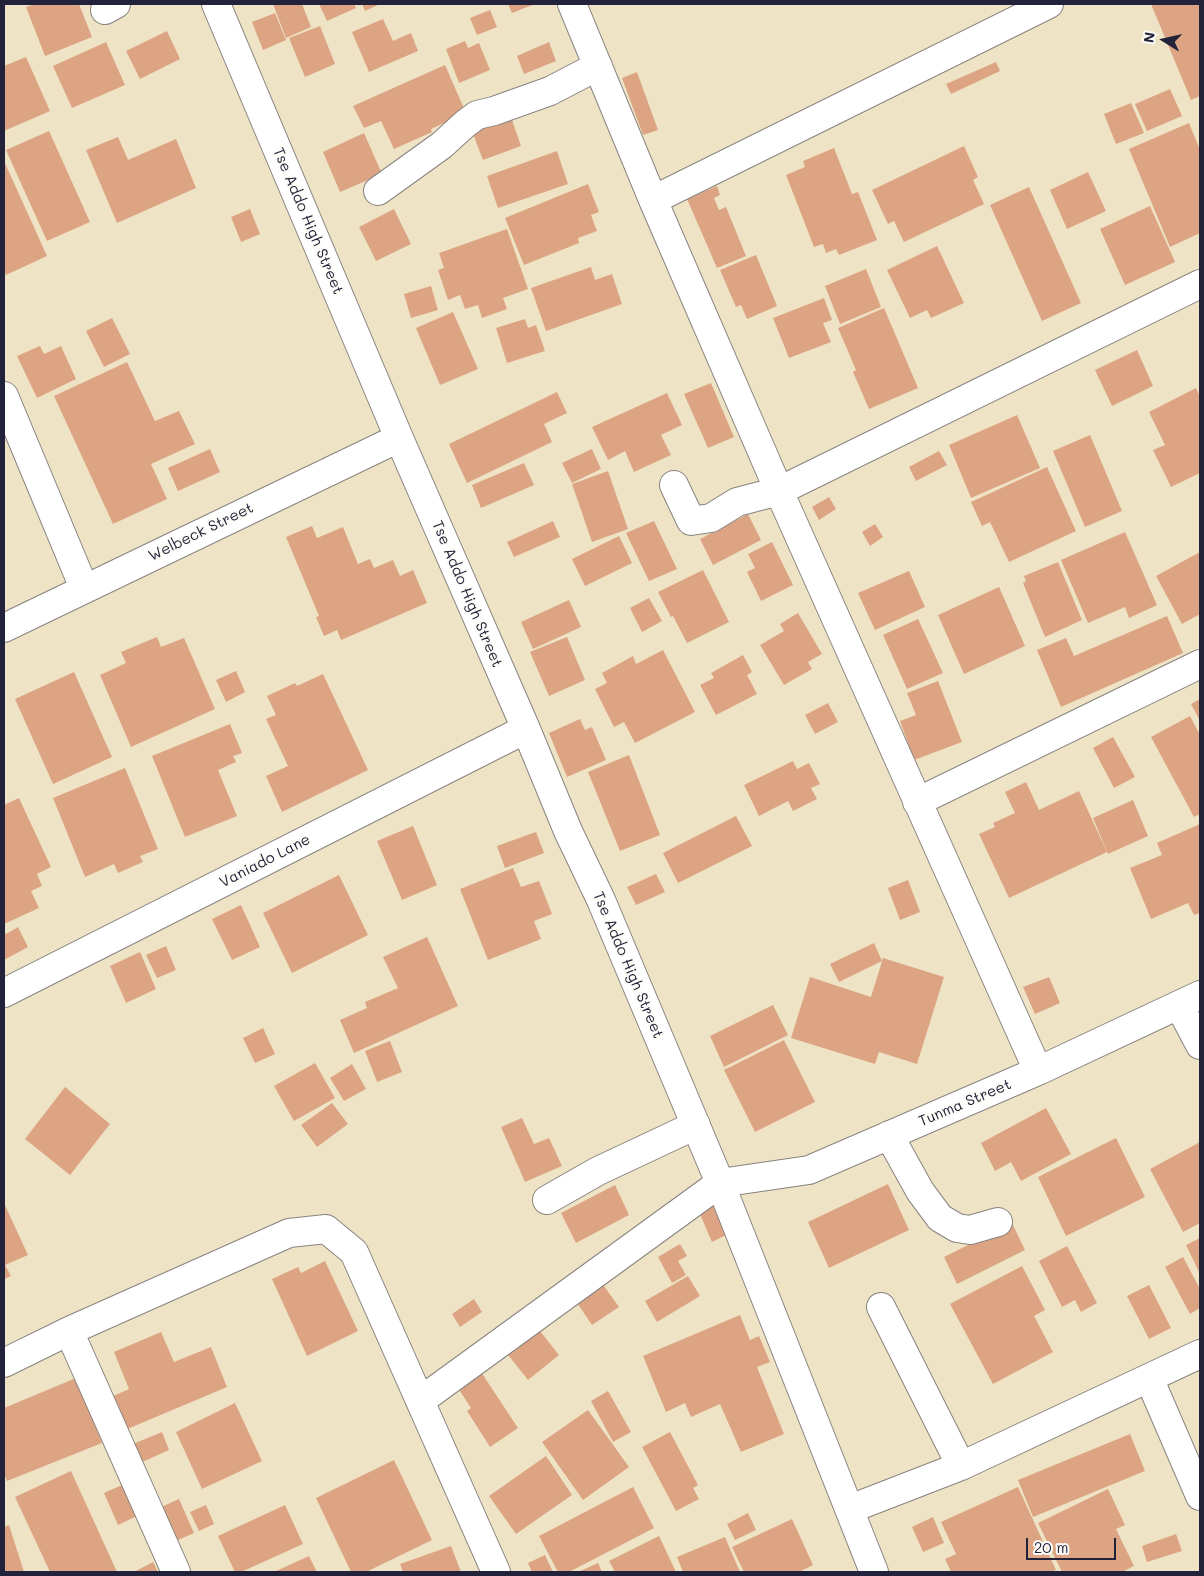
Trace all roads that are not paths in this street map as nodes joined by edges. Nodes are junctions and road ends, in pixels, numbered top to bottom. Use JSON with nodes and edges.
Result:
{"nodes":[{"id":1,"x":216,"y":4,"type":"edge"},
{"id":2,"x":572,"y":4,"type":"edge"},
{"id":3,"x":1049,"y":4,"type":"edge"},
{"id":4,"x":598,"y":66,"type":"junction"},
{"id":5,"x":378,"y":191,"type":"dead end"},
{"id":6,"x":653,"y":200,"type":"junction"},
{"id":7,"x":1200,"y":284,"type":"edge"},
{"id":8,"x":4,"y":396,"type":"edge"},
{"id":9,"x":399,"y":438,"type":"junction"},
{"id":10,"x":674,"y":485,"type":"dead end"},
{"id":11,"x":779,"y":490,"type":"junction"},
{"id":12,"x":84,"y":588,"type":"junction"},
{"id":13,"x":4,"y":628,"type":"edge"},
{"id":14,"x":1200,"y":664,"type":"edge"},
{"id":15,"x":526,"y":729,"type":"junction"},
{"id":16,"x":917,"y":802,"type":"junction"},
{"id":17,"x":4,"y":993,"type":"edge"},
{"id":18,"x":1190,"y":1000,"type":"edge"},
{"id":19,"x":1200,"y":1045,"type":"edge"},
{"id":20,"x":1038,"y":1071,"type":"junction"},
{"id":21,"x":696,"y":1125,"type":"junction"},
{"id":22,"x":889,"y":1135,"type":"junction"},
{"id":23,"x":720,"y":1183,"type":"junction"},
{"id":24,"x":547,"y":1200,"type":"dead end"},
{"id":25,"x":998,"y":1222,"type":"dead end"},
{"id":26,"x":881,"y":1307,"type":"dead end"},
{"id":27,"x":69,"y":1331,"type":"junction"},
{"id":28,"x":1200,"y":1354,"type":"edge"},
{"id":29,"x":4,"y":1363,"type":"edge"},
{"id":30,"x":1148,"y":1378,"type":"junction"},
{"id":31,"x":420,"y":1401,"type":"junction"},
{"id":32,"x":961,"y":1466,"type":"junction"},
{"id":33,"x":1200,"y":1496,"type":"edge"},
{"id":34,"x":850,"y":1509,"type":"junction"},
{"id":35,"x":176,"y":1572,"type":"edge"},
{"id":36,"x":496,"y":1572,"type":"edge"},
{"id":37,"x":874,"y":1572,"type":"edge"}],
"edges":[{"from":1,"to":9,"type":"street","name":"Tse Addo High Street"},
{"from":2,"to":4,"type":"street"},
{"from":3,"to":6,"type":"street"},
{"from":4,"to":5,"type":"street"},
{"from":4,"to":6,"type":"street"},
{"from":6,"to":11,"type":"street"},
{"from":7,"to":11,"type":"street"},
{"from":8,"to":12,"type":"street"},
{"from":9,"to":12,"type":"street","name":"Welbeck Street"},
{"from":9,"to":15,"type":"street","name":"Tse Addo High Street"},
{"from":10,"to":11,"type":"street"},
{"from":11,"to":16,"type":"street"},
{"from":12,"to":13,"type":"street","name":"Welbeck Street"},
{"from":14,"to":16,"type":"street"},
{"from":15,"to":17,"type":"street","name":"Vaniado Lane"},
{"from":15,"to":21,"type":"street","name":"Tse Addo High Street"},
{"from":16,"to":20,"type":"street"},
{"from":18,"to":19,"type":"street"},
{"from":18,"to":20,"type":"street","name":"Tunma Street"},
{"from":20,"to":22,"type":"street","name":"Tunma Street"},
{"from":21,"to":23,"type":"street","name":"Tse Addo High Street"},
{"from":21,"to":24,"type":"street"},
{"from":22,"to":23,"type":"street","name":"Tunma Street"},
{"from":22,"to":25,"type":"street"},
{"from":23,"to":31,"type":"street"},
{"from":23,"to":34,"type":"street","name":"Tse Addo High Street"},
{"from":26,"to":32,"type":"street"},
{"from":27,"to":29,"type":"street"},
{"from":27,"to":31,"type":"street"},
{"from":27,"to":35,"type":"street"},
{"from":28,"to":30,"type":"street"},
{"from":30,"to":32,"type":"street"},
{"from":30,"to":33,"type":"street"},
{"from":31,"to":36,"type":"street"},
{"from":32,"to":34,"type":"street"},
{"from":34,"to":37,"type":"street","name":"Tse Addo High Street"}]}
